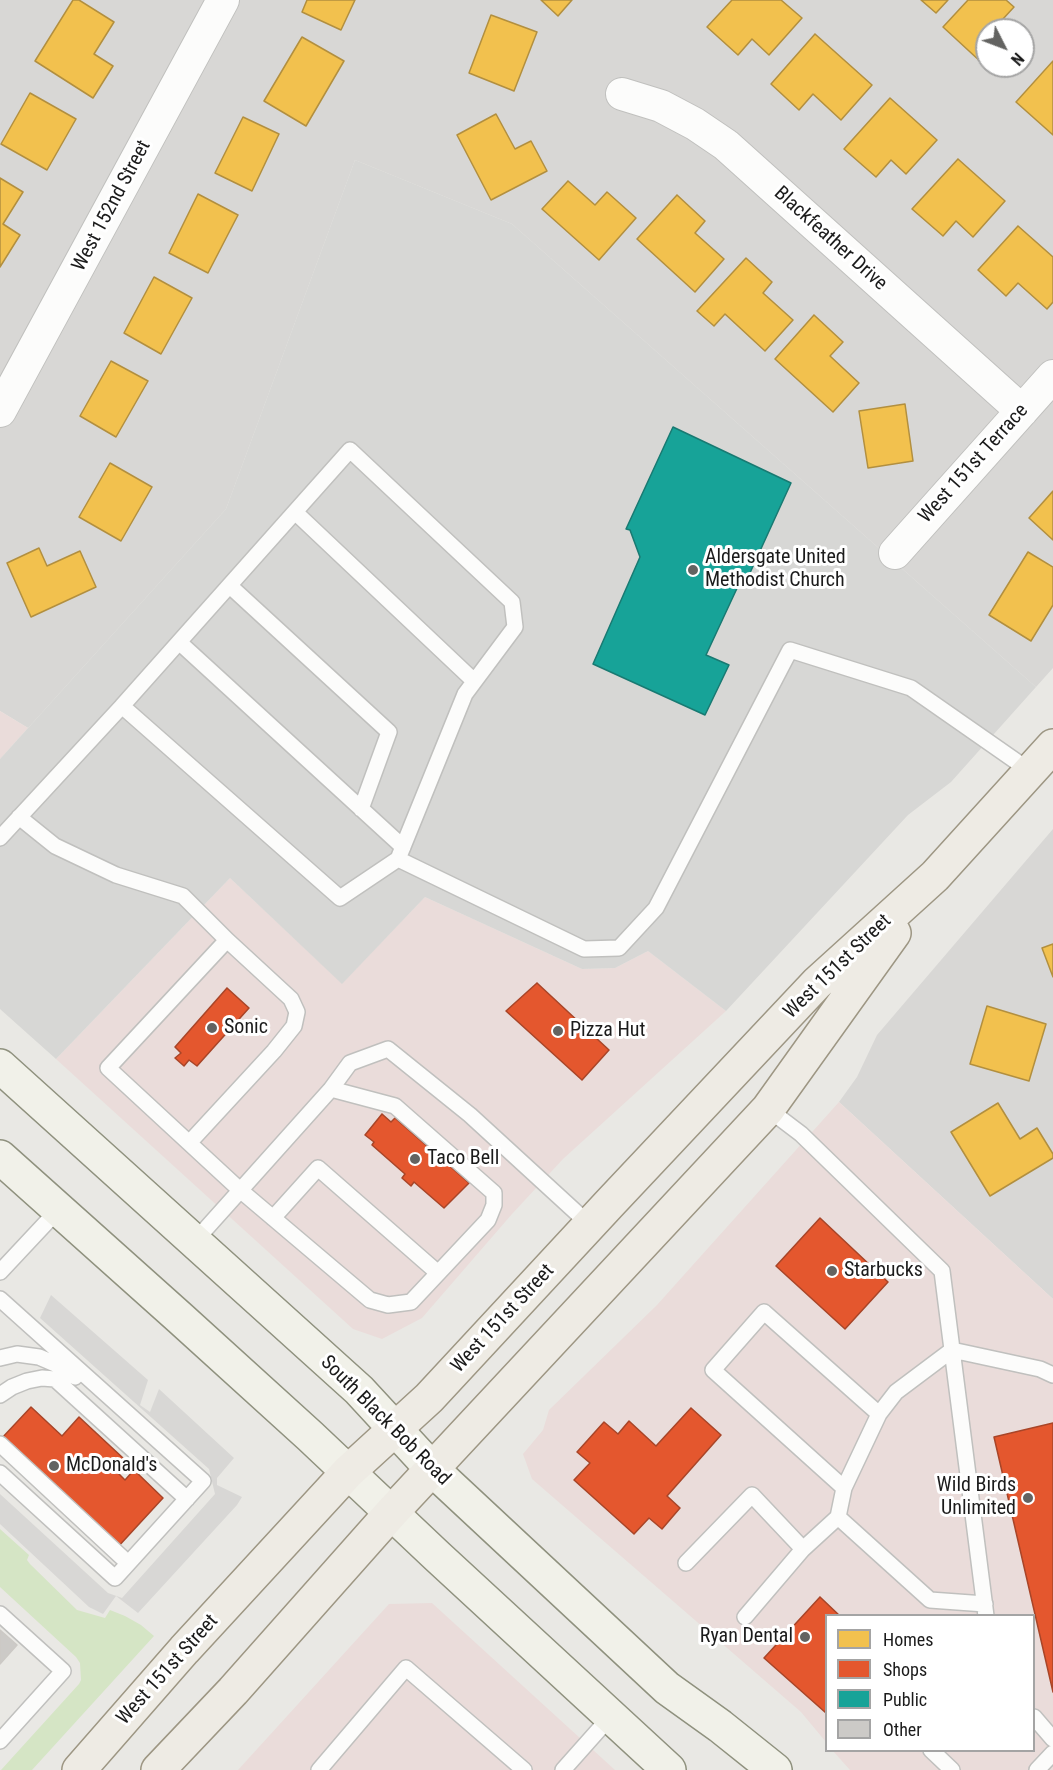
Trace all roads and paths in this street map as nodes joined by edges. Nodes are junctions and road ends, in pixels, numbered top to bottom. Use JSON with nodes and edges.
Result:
{"nodes":[{"id":1,"x":223,"y":0,"type":"edge"},
{"id":2,"x":622,"y":94,"type":"dead end"},
{"id":3,"x":1053,"y":376,"type":"edge"},
{"id":4,"x":0,"y":411,"type":"edge"},
{"id":5,"x":1022,"y":411,"type":"junction"},
{"id":6,"x":296,"y":512,"type":"junction"},
{"id":7,"x":895,"y":553,"type":"dead end"},
{"id":8,"x":230,"y":586,"type":"junction"},
{"id":9,"x":179,"y":642,"type":"junction"},
{"id":10,"x":474,"y":681,"type":"junction"},
{"id":11,"x":122,"y":706,"type":"junction"},
{"id":12,"x":1053,"y":746,"type":"edge"},
{"id":13,"x":1030,"y":771,"type":"junction"},
{"id":14,"x":361,"y":809,"type":"junction"},
{"id":15,"x":19,"y":817,"type":"junction"},
{"id":16,"x":0,"y":838,"type":"edge"},
{"id":17,"x":401,"y":853,"type":"junction"},
{"id":18,"x":935,"y":876,"type":"junction"},
{"id":19,"x":227,"y":940,"type":"junction"},
{"id":20,"x":848,"y":955,"type":"junction"},
{"id":21,"x":0,"y":1066,"type":"edge"},
{"id":22,"x":331,"y":1089,"type":"junction"},
{"id":23,"x":768,"y":1109,"type":"junction"},
{"id":24,"x":189,"y":1142,"type":"junction"},
{"id":25,"x":0,"y":1157,"type":"edge"},
{"id":26,"x":240,"y":1190,"type":"junction"},
{"id":27,"x":59,"y":1209,"type":"junction"},
{"id":28,"x":273,"y":1218,"type":"junction"},
{"id":29,"x":590,"y":1225,"type":"junction"},
{"id":30,"x":194,"y":1242,"type":"junction"},
{"id":31,"x":0,"y":1272,"type":"edge"},
{"id":32,"x":438,"y":1273,"type":"junction"},
{"id":33,"x":0,"y":1299,"type":"edge"},
{"id":34,"x":952,"y":1350,"type":"junction"},
{"id":35,"x":0,"y":1358,"type":"edge"},
{"id":36,"x":1053,"y":1375,"type":"edge"},
{"id":37,"x":0,"y":1395,"type":"edge"},
{"id":38,"x":879,"y":1414,"type":"junction"},
{"id":39,"x":395,"y":1430,"type":"junction"},
{"id":40,"x":0,"y":1444,"type":"edge"},
{"id":41,"x":432,"y":1469,"type":"junction"},
{"id":42,"x":348,"y":1472,"type":"junction"},
{"id":43,"x":0,"y":1473,"type":"edge"},
{"id":44,"x":844,"y":1488,"type":"junction"},
{"id":45,"x":191,"y":1494,"type":"junction"},
{"id":46,"x":391,"y":1513,"type":"junction"},
{"id":47,"x":838,"y":1517,"type":"junction"},
{"id":48,"x":803,"y":1550,"type":"junction"},
{"id":49,"x":128,"y":1563,"type":"junction"},
{"id":50,"x":686,"y":1563,"type":"dead end"},
{"id":51,"x":986,"y":1610,"type":"edge"},
{"id":52,"x":0,"y":1614,"type":"edge"},
{"id":53,"x":745,"y":1617,"type":"dead end"},
{"id":54,"x":611,"y":1716,"type":"junction"},
{"id":55,"x":1035,"y":1718,"type":"edge"},
{"id":56,"x":1053,"y":1739,"type":"edge"},
{"id":57,"x":0,"y":1742,"type":"edge"},
{"id":58,"x":933,"y":1752,"type":"edge"},
{"id":59,"x":1053,"y":1753,"type":"edge"},
{"id":60,"x":79,"y":1770,"type":"edge"},
{"id":61,"x":158,"y":1770,"type":"edge"},
{"id":62,"x":318,"y":1770,"type":"edge"},
{"id":63,"x":524,"y":1770,"type":"edge"},
{"id":64,"x":563,"y":1770,"type":"edge"},
{"id":65,"x":669,"y":1770,"type":"edge"},
{"id":66,"x":775,"y":1770,"type":"edge"},
{"id":67,"x":952,"y":1770,"type":"edge"},
{"id":68,"x":1037,"y":1770,"type":"edge"}],
"edges":[{"from":1,"to":4,"type":"street","name":"West 152nd Street"},
{"from":2,"to":5,"type":"street","name":"Blackfeather Drive"},
{"from":3,"to":5,"type":"street","name":"West 151st Terrace"},
{"from":5,"to":7,"type":"street","name":"West 151st Terrace"},
{"from":6,"to":8,"type":"lane"},
{"from":6,"to":10,"type":"lane"},
{"from":6,"to":10,"type":"lane"},
{"from":8,"to":9,"type":"lane"},
{"from":8,"to":14,"type":"lane"},
{"from":9,"to":11,"type":"lane"},
{"from":9,"to":14,"type":"lane"},
{"from":10,"to":17,"type":"lane"},
{"from":11,"to":15,"type":"lane"},
{"from":11,"to":17,"type":"lane"},
{"from":12,"to":13,"type":"main road","name":"West 151st Street"},
{"from":13,"to":17,"type":"lane"},
{"from":13,"to":18,"type":"main road","name":"West 151st Street"},
{"from":14,"to":17,"type":"lane"},
{"from":15,"to":16,"type":"lane"},
{"from":15,"to":19,"type":"lane"},
{"from":18,"to":20,"type":"main road","name":"West 151st Street"},
{"from":18,"to":23,"type":"main road","name":"West 151st Street"},
{"from":19,"to":24,"type":"lane"},
{"from":19,"to":24,"type":"lane"},
{"from":20,"to":23,"type":"main road"},
{"from":20,"to":29,"type":"main road","name":"West 151st Street"},
{"from":21,"to":30,"type":"main road","name":"South Black Bob Road"},
{"from":22,"to":26,"type":"lane"},
{"from":22,"to":29,"type":"lane"},
{"from":22,"to":32,"type":"lane"},
{"from":23,"to":34,"type":"lane"},
{"from":23,"to":41,"type":"main road","name":"West 151st Street"},
{"from":24,"to":26,"type":"lane"},
{"from":25,"to":27,"type":"main road"},
{"from":26,"to":28,"type":"lane"},
{"from":26,"to":30,"type":"lane"},
{"from":27,"to":31,"type":"lane"},
{"from":27,"to":42,"type":"main road"},
{"from":28,"to":32,"type":"lane"},
{"from":28,"to":32,"type":"lane"},
{"from":29,"to":39,"type":"main road","name":"West 151st Street"},
{"from":30,"to":39,"type":"main road","name":"South Black Bob Road"},
{"from":33,"to":45,"type":"lane"},
{"from":34,"to":36,"type":"lane"},
{"from":34,"to":38,"type":"lane"},
{"from":34,"to":51,"type":"lane"},
{"from":35,"to":45,"type":"lane"},
{"from":37,"to":45,"type":"lane"},
{"from":38,"to":44,"type":"lane"},
{"from":38,"to":44,"type":"lane"},
{"from":39,"to":41,"type":"main road","name":"South Black Bob Road"},
{"from":39,"to":42,"type":"main road","name":"West 151st Street"},
{"from":40,"to":49,"type":"lane"},
{"from":41,"to":46,"type":"main road","name":"West 151st Street"},
{"from":41,"to":66,"type":"main road","name":"South Black Bob Road"},
{"from":42,"to":46,"type":"main road"},
{"from":42,"to":60,"type":"main road","name":"West 151st Street"},
{"from":43,"to":49,"type":"lane"},
{"from":44,"to":47,"type":"lane"},
{"from":45,"to":49,"type":"lane"},
{"from":46,"to":54,"type":"main road"},
{"from":46,"to":61,"type":"main road","name":"West 151st Street"},
{"from":47,"to":48,"type":"lane"},
{"from":47,"to":51,"type":"lane"},
{"from":48,"to":50,"type":"lane"},
{"from":48,"to":53,"type":"lane"},
{"from":52,"to":57,"type":"lane"},
{"from":54,"to":64,"type":"lane"},
{"from":54,"to":65,"type":"main road"},
{"from":55,"to":56,"type":"lane"},
{"from":58,"to":67,"type":"lane"},
{"from":59,"to":68,"type":"lane"},
{"from":62,"to":63,"type":"lane"}]}
